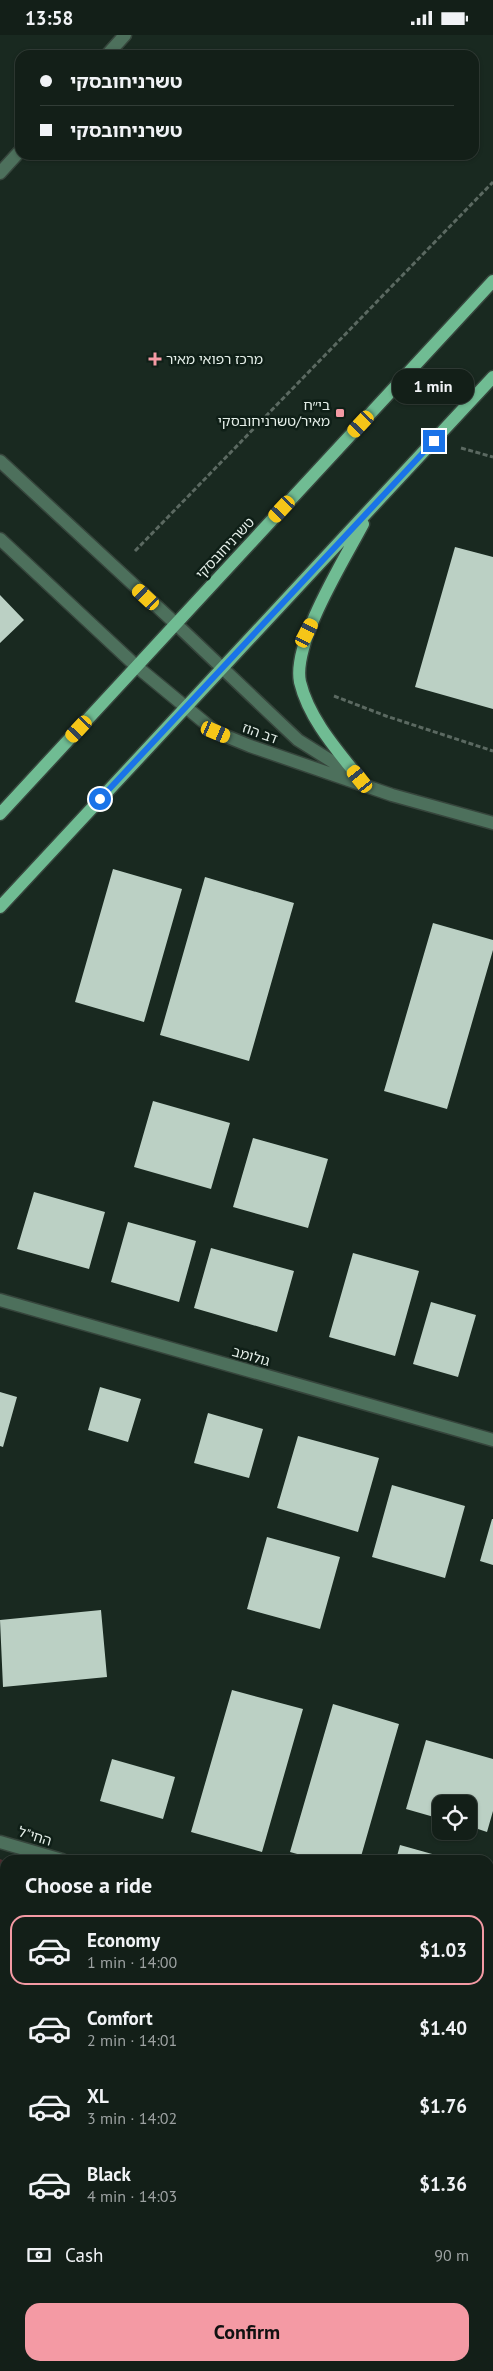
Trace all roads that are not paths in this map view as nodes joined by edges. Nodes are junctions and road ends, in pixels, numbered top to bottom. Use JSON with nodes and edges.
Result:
{"nodes":[{"id":1,"x":125,"y":35,"type":"edge"},
{"id":2,"x":111,"y":50,"type":"edge"},
{"id":3,"x":15,"y":156,"type":"edge"},
{"id":4,"x":0,"y":173,"type":"edge"},
{"id":5,"x":493,"y":281,"type":"edge"},
{"id":6,"x":493,"y":377,"type":"edge"},
{"id":7,"x":0,"y":461,"type":"edge"},
{"id":8,"x":370,"y":510,"type":"junction"},
{"id":9,"x":0,"y":539,"type":"edge"},
{"id":10,"x":176,"y":624,"type":"junction"},
{"id":11,"x":136,"y":666,"type":"junction"},
{"id":12,"x":222,"y":668,"type":"junction"},
{"id":13,"x":186,"y":707,"type":"junction"},
{"id":14,"x":360,"y":779,"type":"junction"},
{"id":15,"x":392,"y":795,"type":"junction"},
{"id":16,"x":0,"y":813,"type":"edge"},
{"id":17,"x":493,"y":823,"type":"edge"},
{"id":18,"x":0,"y":907,"type":"edge"},
{"id":19,"x":0,"y":1301,"type":"edge"},
{"id":20,"x":493,"y":1440,"type":"edge"},
{"id":21,"x":0,"y":1841,"type":"edge"},
{"id":22,"x":46,"y":1855,"type":"edge"}],
"edges":[{"from":1,"to":2,"type":"street"},
{"from":3,"to":4,"type":"street"},
{"from":5,"to":10,"type":"main road","name":"טשרניחובסקי"},
{"from":6,"to":8,"type":"main road"},
{"from":7,"to":10,"type":"street","name":"דב הוז"},
{"from":8,"to":12,"type":"main road"},
{"from":8,"to":14,"type":"main road"},
{"from":9,"to":11,"type":"street","name":"דב הוז"},
{"from":10,"to":11,"type":"main road","name":"טשרניחובסקי"},
{"from":10,"to":12,"type":"street","name":"דב הוז"},
{"from":11,"to":13,"type":"street","name":"דב הוז"},
{"from":11,"to":16,"type":"main road","name":"טשרניחובסקי"},
{"from":12,"to":13,"type":"main road"},
{"from":12,"to":14,"type":"street","name":"דב הוז"},
{"from":13,"to":15,"type":"street","name":"דב הוז"},
{"from":13,"to":18,"type":"main road"},
{"from":14,"to":15,"type":"street","name":"דב הוז"},
{"from":15,"to":17,"type":"street","name":"דב הוז"},
{"from":19,"to":20,"type":"street","name":"גולומב"},
{"from":21,"to":22,"type":"street","name":"החי\"ל"}]}
